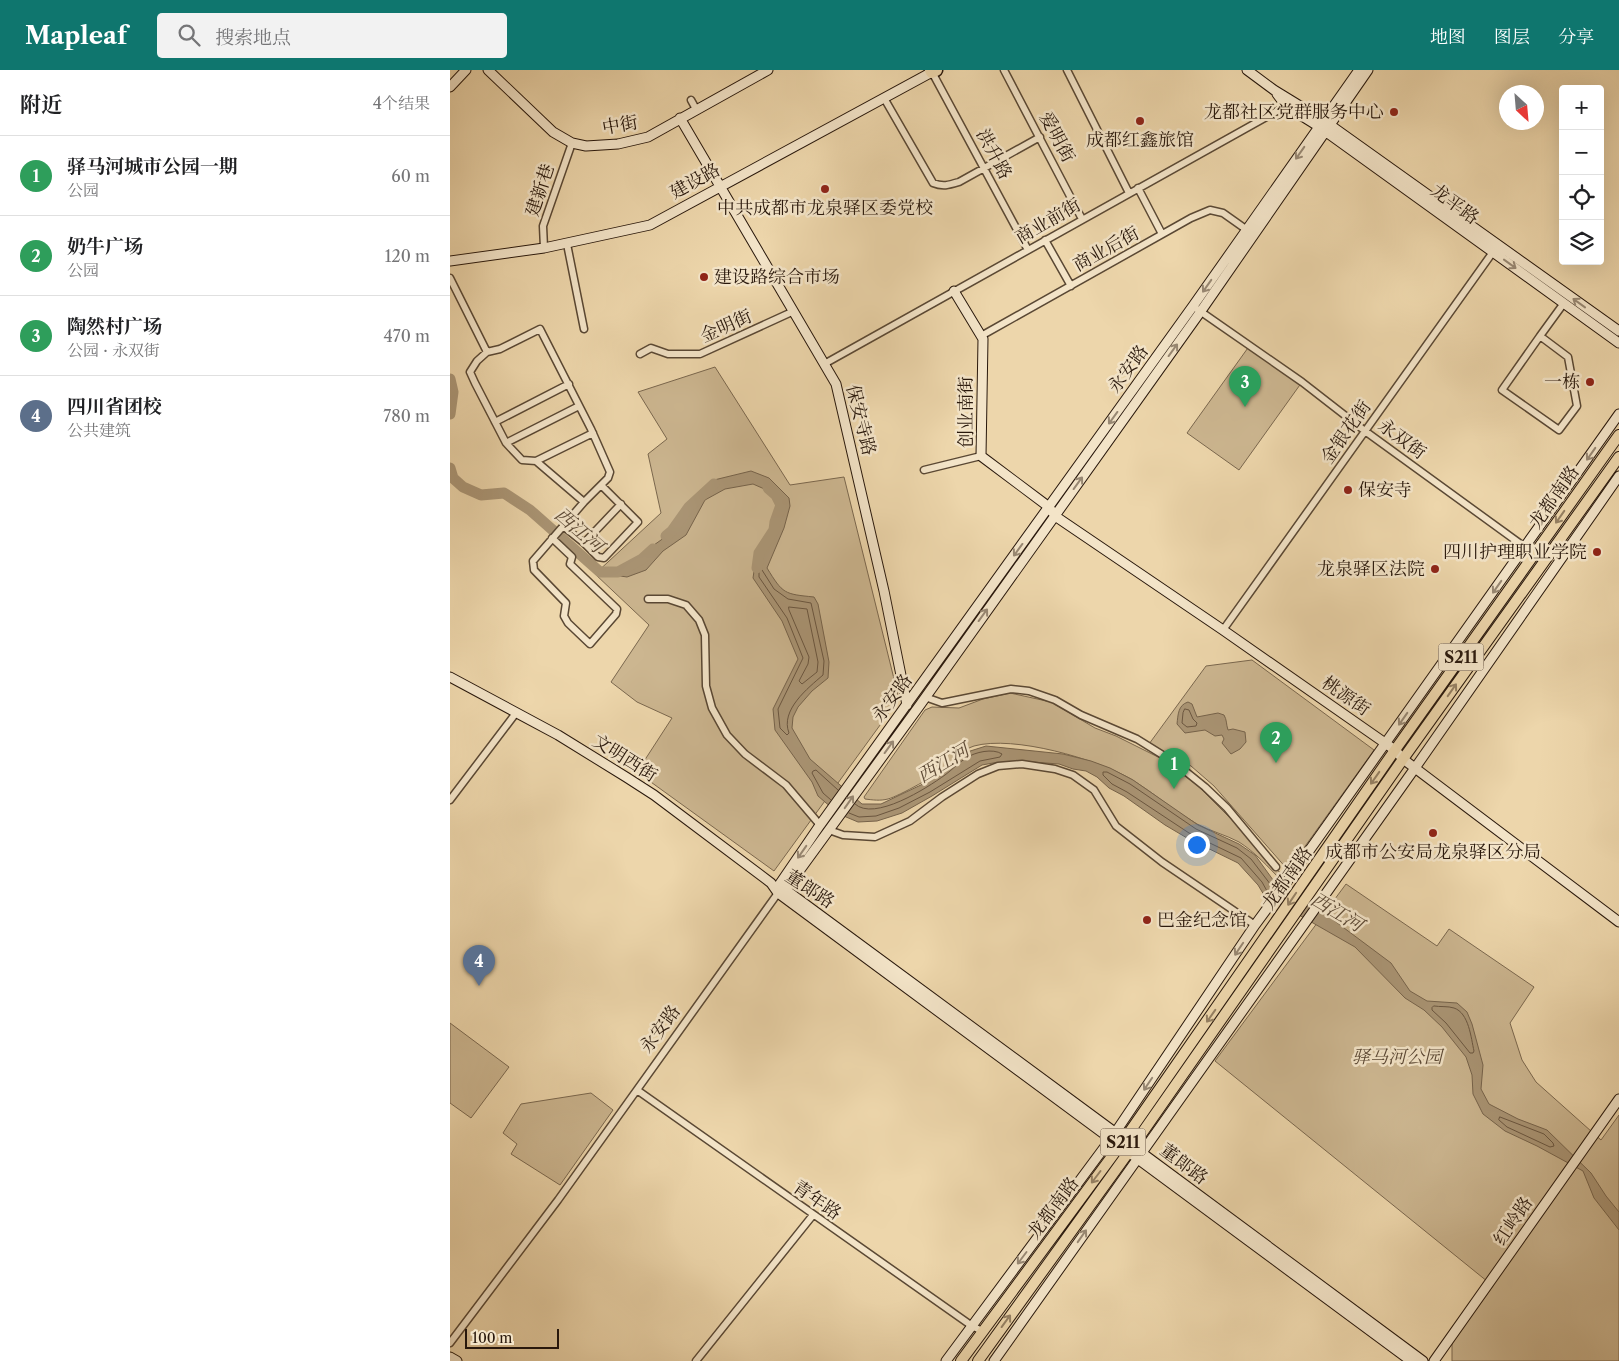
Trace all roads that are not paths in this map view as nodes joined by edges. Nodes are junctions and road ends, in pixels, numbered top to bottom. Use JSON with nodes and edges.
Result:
{"nodes":[{"id":1,"x":466,"y":70,"type":"edge"},
{"id":2,"x":488,"y":70,"type":"edge"},
{"id":3,"x":768,"y":70,"type":"edge"},
{"id":4,"x":1004,"y":70,"type":"edge"},
{"id":5,"x":1067,"y":70,"type":"edge"},
{"id":6,"x":1247,"y":70,"type":"edge"},
{"id":7,"x":1359,"y":70,"type":"edge"},
{"id":8,"x":1368,"y":70,"type":"edge"},
{"id":9,"x":933,"y":71,"type":"edge"},
{"id":10,"x":450,"y":87,"type":"edge"},
{"id":11,"x":1274,"y":90,"type":"junction"},
{"id":12,"x":884,"y":98,"type":"junction"},
{"id":13,"x":691,"y":100,"type":"dead end"},
{"id":14,"x":1286,"y":106,"type":"junction"},
{"id":15,"x":696,"y":110,"type":"junction"},
{"id":16,"x":680,"y":118,"type":"junction"},
{"id":17,"x":1324,"y":126,"type":"junction"},
{"id":18,"x":1040,"y":137,"type":"junction"},
{"id":19,"x":572,"y":143,"type":"junction"},
{"id":20,"x":985,"y":167,"type":"junction"},
{"id":21,"x":720,"y":187,"type":"junction"},
{"id":22,"x":1138,"y":188,"type":"junction"},
{"id":23,"x":1129,"y":193,"type":"junction"},
{"id":24,"x":1082,"y":219,"type":"junction"},
{"id":25,"x":1247,"y":230,"type":"junction"},
{"id":26,"x":1162,"y":234,"type":"junction"},
{"id":27,"x":1045,"y":240,"type":"junction"},
{"id":28,"x":567,"y":244,"type":"junction"},
{"id":29,"x":544,"y":248,"type":"junction"},
{"id":30,"x":1028,"y":250,"type":"junction"},
{"id":31,"x":1493,"y":252,"type":"junction"},
{"id":32,"x":450,"y":260,"type":"edge"},
{"id":33,"x":450,"y":278,"type":"edge"},
{"id":34,"x":1071,"y":286,"type":"junction"},
{"id":35,"x":954,"y":291,"type":"junction"},
{"id":36,"x":1564,"y":303,"type":"junction"},
{"id":37,"x":1197,"y":308,"type":"junction"},
{"id":38,"x":794,"y":311,"type":"junction"},
{"id":39,"x":584,"y":329,"type":"dead end"},
{"id":40,"x":1619,"y":332,"type":"edge"},
{"id":41,"x":981,"y":336,"type":"junction"},
{"id":42,"x":1540,"y":336,"type":"junction"},
{"id":43,"x":1619,"y":344,"type":"edge"},
{"id":44,"x":487,"y":352,"type":"junction"},
{"id":45,"x":640,"y":354,"type":"dead end"},
{"id":46,"x":826,"y":363,"type":"junction"},
{"id":47,"x":569,"y":384,"type":"junction"},
{"id":48,"x":580,"y":406,"type":"junction"},
{"id":49,"x":1619,"y":414,"type":"edge"},
{"id":50,"x":495,"y":422,"type":"junction"},
{"id":51,"x":1365,"y":431,"type":"junction"},
{"id":52,"x":592,"y":433,"type":"junction"},
{"id":53,"x":1619,"y":435,"type":"edge"},
{"id":54,"x":506,"y":443,"type":"junction"},
{"id":55,"x":981,"y":456,"type":"junction"},
{"id":56,"x":1619,"y":457,"type":"edge"},
{"id":57,"x":536,"y":461,"type":"junction"},
{"id":58,"x":924,"y":470,"type":"dead end"},
{"id":59,"x":1619,"y":476,"type":"edge"},
{"id":60,"x":601,"y":486,"type":"junction"},
{"id":61,"x":584,"y":502,"type":"junction"},
{"id":62,"x":620,"y":504,"type":"junction"},
{"id":63,"x":1049,"y":507,"type":"junction"},
{"id":64,"x":1055,"y":516,"type":"junction"},
{"id":65,"x":561,"y":528,"type":"junction"},
{"id":66,"x":553,"y":538,"type":"junction"},
{"id":67,"x":584,"y":543,"type":"junction"},
{"id":68,"x":1525,"y":547,"type":"junction"},
{"id":69,"x":1534,"y":554,"type":"junction"},
{"id":70,"x":1544,"y":561,"type":"junction"},
{"id":71,"x":648,"y":599,"type":"dead end"},
{"id":72,"x":1223,"y":630,"type":"junction"},
{"id":73,"x":450,"y":677,"type":"edge"},
{"id":74,"x":925,"y":697,"type":"junction"},
{"id":75,"x":907,"y":705,"type":"junction"},
{"id":76,"x":516,"y":712,"type":"junction"},
{"id":77,"x":1385,"y":744,"type":"junction"},
{"id":78,"x":1395,"y":750,"type":"junction"},
{"id":79,"x":1403,"y":759,"type":"junction"},
{"id":80,"x":1415,"y":768,"type":"junction"},
{"id":81,"x":856,"y":784,"type":"junction"},
{"id":82,"x":450,"y":800,"type":"edge"},
{"id":83,"x":820,"y":825,"type":"junction"},
{"id":84,"x":829,"y":830,"type":"junction"},
{"id":85,"x":1276,"y":867,"type":"dead end"},
{"id":86,"x":778,"y":887,"type":"junction"},
{"id":87,"x":1283,"y":922,"type":"junction"},
{"id":88,"x":1619,"y":922,"type":"edge"},
{"id":89,"x":1255,"y":925,"type":"junction"},
{"id":90,"x":637,"y":1090,"type":"junction"},
{"id":91,"x":1619,"y":1100,"type":"edge"},
{"id":92,"x":1113,"y":1136,"type":"junction"},
{"id":93,"x":1122,"y":1142,"type":"junction"},
{"id":94,"x":1135,"y":1152,"type":"junction"},
{"id":95,"x":813,"y":1215,"type":"junction"},
{"id":96,"x":972,"y":1326,"type":"junction"},
{"id":97,"x":982,"y":1331,"type":"junction"},
{"id":98,"x":450,"y":1343,"type":"edge"},
{"id":99,"x":450,"y":1356,"type":"edge"},
{"id":100,"x":457,"y":1361,"type":"edge"},
{"id":101,"x":696,"y":1361,"type":"edge"},
{"id":102,"x":946,"y":1361,"type":"edge"},
{"id":103,"x":961,"y":1361,"type":"edge"},
{"id":104,"x":978,"y":1361,"type":"edge"},
{"id":105,"x":994,"y":1361,"type":"edge"},
{"id":106,"x":1411,"y":1361,"type":"edge"},
{"id":107,"x":1423,"y":1361,"type":"edge"},
{"id":108,"x":1434,"y":1361,"type":"edge"}],
"edges":[{"from":1,"to":10,"type":"street"},
{"from":2,"to":19,"type":"street","name":"中街"},
{"from":3,"to":15,"type":"street","name":"中街"},
{"from":4,"to":18,"type":"street","name":"爱明街"},
{"from":5,"to":23,"type":"street"},
{"from":6,"to":11,"type":"street","name":"龙平路"},
{"from":7,"to":17,"type":"street","name":"永安路"},
{"from":8,"to":17,"type":"street"},
{"from":9,"to":12,"type":"street","name":"建设路"},
{"from":9,"to":20,"type":"street","name":"洪升路"},
{"from":11,"to":14,"type":"street","name":"龙平路"},
{"from":11,"to":17,"type":"street","name":"龙平路"},
{"from":12,"to":20,"type":"street"},
{"from":12,"to":21,"type":"street","name":"建设路"},
{"from":13,"to":15,"type":"street"},
{"from":14,"to":17,"type":"street","name":"龙平路"},
{"from":14,"to":22,"type":"street","name":"商业前街"},
{"from":15,"to":16,"type":"street","name":"中街"},
{"from":16,"to":19,"type":"street","name":"中街"},
{"from":16,"to":21,"type":"street","name":"保安寺路"},
{"from":17,"to":25,"type":"street","name":"永安路","one_way":true},
{"from":17,"to":31,"type":"street","name":"龙平路"},
{"from":17,"to":37,"type":"street"},
{"from":40,"to":17,"type":"street","name":"龙平路","one_way":true},
{"from":18,"to":20,"type":"street"},
{"from":18,"to":24,"type":"street","name":"爱明街"},
{"from":19,"to":29,"type":"street","name":"建新巷"},
{"from":20,"to":30,"type":"street","name":"洪升路"},
{"from":21,"to":28,"type":"street","name":"建设路"},
{"from":21,"to":38,"type":"street","name":"保安寺路"},
{"from":22,"to":23,"type":"street","name":"商业前街"},
{"from":22,"to":26,"type":"street"},
{"from":23,"to":24,"type":"street","name":"商业前街"},
{"from":24,"to":27,"type":"street","name":"商业前街"},
{"from":25,"to":26,"type":"street","name":"商业后街"},
{"from":25,"to":37,"type":"street","name":"永安路","one_way":true},
{"from":26,"to":34,"type":"street","name":"商业后街"},
{"from":27,"to":30,"type":"street","name":"商业前街"},
{"from":27,"to":34,"type":"street"},
{"from":28,"to":29,"type":"street","name":"建设路"},
{"from":28,"to":39,"type":"street"},
{"from":29,"to":32,"type":"street","name":"建设路"},
{"from":30,"to":35,"type":"street","name":"商业前街"},
{"from":31,"to":36,"type":"street","name":"龙平路","one_way":true},
{"from":31,"to":51,"type":"street","name":"金银花街"},
{"from":33,"to":44,"type":"street"},
{"from":34,"to":41,"type":"street","name":"商业后街"},
{"from":35,"to":41,"type":"street","name":"创业南街"},
{"from":35,"to":46,"type":"street","name":"商业前街"},
{"from":36,"to":42,"type":"street"},
{"from":36,"to":43,"type":"street","name":"龙平路"},
{"from":37,"to":51,"type":"street","name":"永双街"},
{"from":37,"to":63,"type":"street","name":"永安路","one_way":true},
{"from":64,"to":37,"type":"street","one_way":true},
{"from":38,"to":45,"type":"street","name":"金明街"},
{"from":38,"to":46,"type":"street","name":"保安寺路"},
{"from":41,"to":55,"type":"street","name":"创业南街"},
{"from":42,"to":42,"type":"street"},
{"from":44,"to":47,"type":"street"},
{"from":44,"to":50,"type":"street"},
{"from":46,"to":75,"type":"street","name":"保安寺路"},
{"from":47,"to":48,"type":"street"},
{"from":47,"to":50,"type":"street"},
{"from":48,"to":52,"type":"street"},
{"from":48,"to":54,"type":"street"},
{"from":49,"to":68,"type":"street","one_way":true},
{"from":50,"to":54,"type":"street"},
{"from":51,"to":68,"type":"street","name":"永双街"},
{"from":51,"to":72,"type":"street","name":"金银花街"},
{"from":52,"to":57,"type":"street"},
{"from":52,"to":60,"type":"street"},
{"from":53,"to":69,"type":"main road","name":"龙都南路","number":"S211","one_way":true},
{"from":54,"to":57,"type":"street"},
{"from":55,"to":58,"type":"street"},
{"from":55,"to":63,"type":"street","name":"创业南街"},
{"from":56,"to":70,"type":"main road","name":"龙都南路","number":"S211"},
{"from":57,"to":61,"type":"street"},
{"from":59,"to":80,"type":"street"},
{"from":60,"to":61,"type":"street"},
{"from":60,"to":62,"type":"street"},
{"from":61,"to":65,"type":"street"},
{"from":62,"to":67,"type":"street"},
{"from":62,"to":67,"type":"street"},
{"from":63,"to":64,"type":"street","name":"桃源街"},
{"from":63,"to":75,"type":"street","name":"永安路","one_way":true},
{"from":64,"to":72,"type":"street","name":"桃源街"},
{"from":74,"to":64,"type":"street","one_way":true},
{"from":65,"to":66,"type":"street"},
{"from":65,"to":67,"type":"street"},
{"from":66,"to":66,"type":"street"},
{"from":68,"to":69,"type":"street","name":"永双街"},
{"from":68,"to":77,"type":"street","one_way":true},
{"from":69,"to":70,"type":"street","name":"永双街"},
{"from":69,"to":78,"type":"main road","name":"龙都南路","number":"S211"},
{"from":79,"to":70,"type":"main road","name":"龙都南路","number":"S211","one_way":true},
{"from":71,"to":83,"type":"street"},
{"from":72,"to":77,"type":"street","name":"桃源街"},
{"from":73,"to":76,"type":"street","name":"文明西街"},
{"from":81,"to":74,"type":"street","one_way":true},
{"from":74,"to":85,"type":"street"},
{"from":75,"to":81,"type":"street","name":"永安路"},
{"from":76,"to":82,"type":"street"},
{"from":76,"to":86,"type":"street","name":"文明西街"},
{"from":77,"to":78,"type":"street","name":"桃源街"},
{"from":77,"to":89,"type":"street"},
{"from":78,"to":79,"type":"street","name":"桃源街"},
{"from":78,"to":87,"type":"main road","name":"龙都南路","number":"S211","one_way":true},
{"from":79,"to":80,"type":"street","name":"桃源街"},
{"from":79,"to":87,"type":"main road","name":"龙都南路","number":"S211"},
{"from":80,"to":88,"type":"street","name":"桃源街"},
{"from":80,"to":94,"type":"street"},
{"from":81,"to":83,"type":"street","name":"永安路"},
{"from":84,"to":81,"type":"street","one_way":true},
{"from":83,"to":86,"type":"street","name":"永安路","one_way":true},
{"from":84,"to":86,"type":"street"},
{"from":84,"to":89,"type":"street"},
{"from":86,"to":90,"type":"street","name":"永安路"},
{"from":86,"to":92,"type":"street","name":"董郞路"},
{"from":87,"to":93,"type":"main road","name":"龙都南路","number":"S211","one_way":true},
{"from":87,"to":94,"type":"main road","name":"龙都南路","number":"S211"},
{"from":89,"to":92,"type":"street","one_way":true},
{"from":90,"to":95,"type":"street","name":"青年路"},
{"from":90,"to":98,"type":"street","name":"永安路"},
{"from":91,"to":108,"type":"street","name":"红岭路"},
{"from":92,"to":93,"type":"street","name":"董郞路"},
{"from":92,"to":96,"type":"street","one_way":true},
{"from":93,"to":94,"type":"street","name":"董郞路"},
{"from":93,"to":97,"type":"main road","name":"龙都南路","number":"S211","one_way":true},
{"from":104,"to":94,"type":"main road","name":"龙都南路","number":"S211","one_way":true},
{"from":105,"to":94,"type":"street","one_way":true},
{"from":94,"to":106,"type":"street","name":"董郞路"},
{"from":94,"to":107,"type":"street","name":"董郞路"},
{"from":95,"to":96,"type":"street","name":"青年路"},
{"from":95,"to":101,"type":"street"},
{"from":96,"to":97,"type":"street","name":"青年路"},
{"from":96,"to":102,"type":"street"},
{"from":97,"to":103,"type":"main road","name":"龙都南路","number":"S211"},
{"from":99,"to":100,"type":"street"}]}
